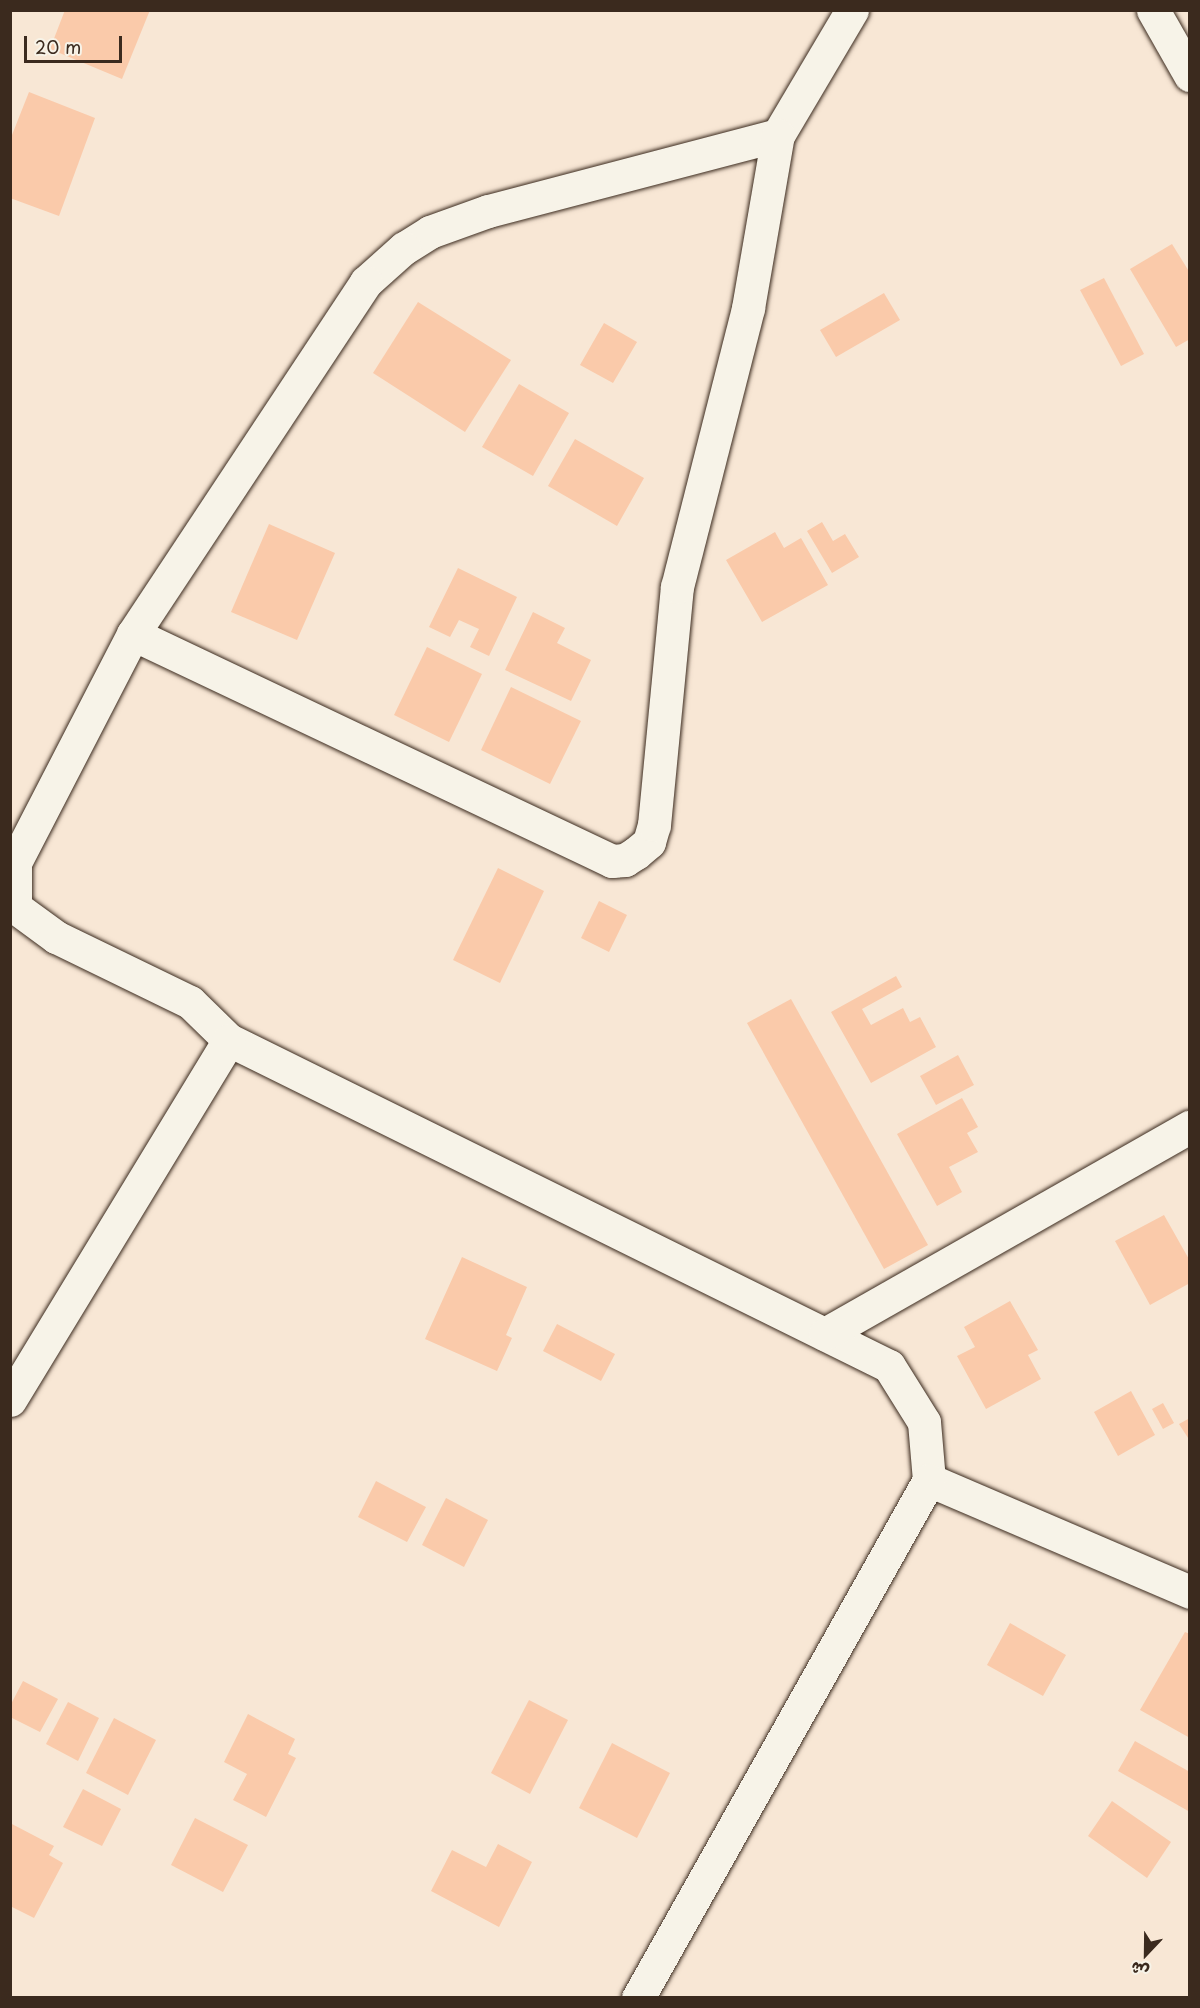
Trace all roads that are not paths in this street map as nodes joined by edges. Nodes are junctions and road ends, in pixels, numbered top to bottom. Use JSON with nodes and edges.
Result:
{"nodes":[{"id":1,"x":852,"y":10,"type":"edge"},
{"id":2,"x":1153,"y":10,"type":"edge"},
{"id":3,"x":1190,"y":75,"type":"edge"},
{"id":4,"x":778,"y":135,"type":"junction"},
{"id":5,"x":133,"y":634,"type":"junction"},
{"id":6,"x":229,"y":1040,"type":"junction"},
{"id":7,"x":1190,"y":1127,"type":"edge"},
{"id":8,"x":825,"y":1334,"type":"junction"},
{"id":9,"x":10,"y":1400,"type":"edge"},
{"id":10,"x":929,"y":1480,"type":"junction"},
{"id":11,"x":1190,"y":1592,"type":"edge"},
{"id":12,"x":638,"y":1998,"type":"edge"}],
"edges":[{"from":1,"to":4,"type":"main road"},
{"from":2,"to":3,"type":"main road"},
{"from":4,"to":5,"type":"main road"},
{"from":4,"to":5,"type":"main road"},
{"from":5,"to":6,"type":"main road"},
{"from":6,"to":8,"type":"main road"},
{"from":6,"to":9,"type":"main road"},
{"from":7,"to":8,"type":"main road"},
{"from":8,"to":10,"type":"main road"},
{"from":10,"to":11,"type":"main road"},
{"from":10,"to":12,"type":"main road"}]}
